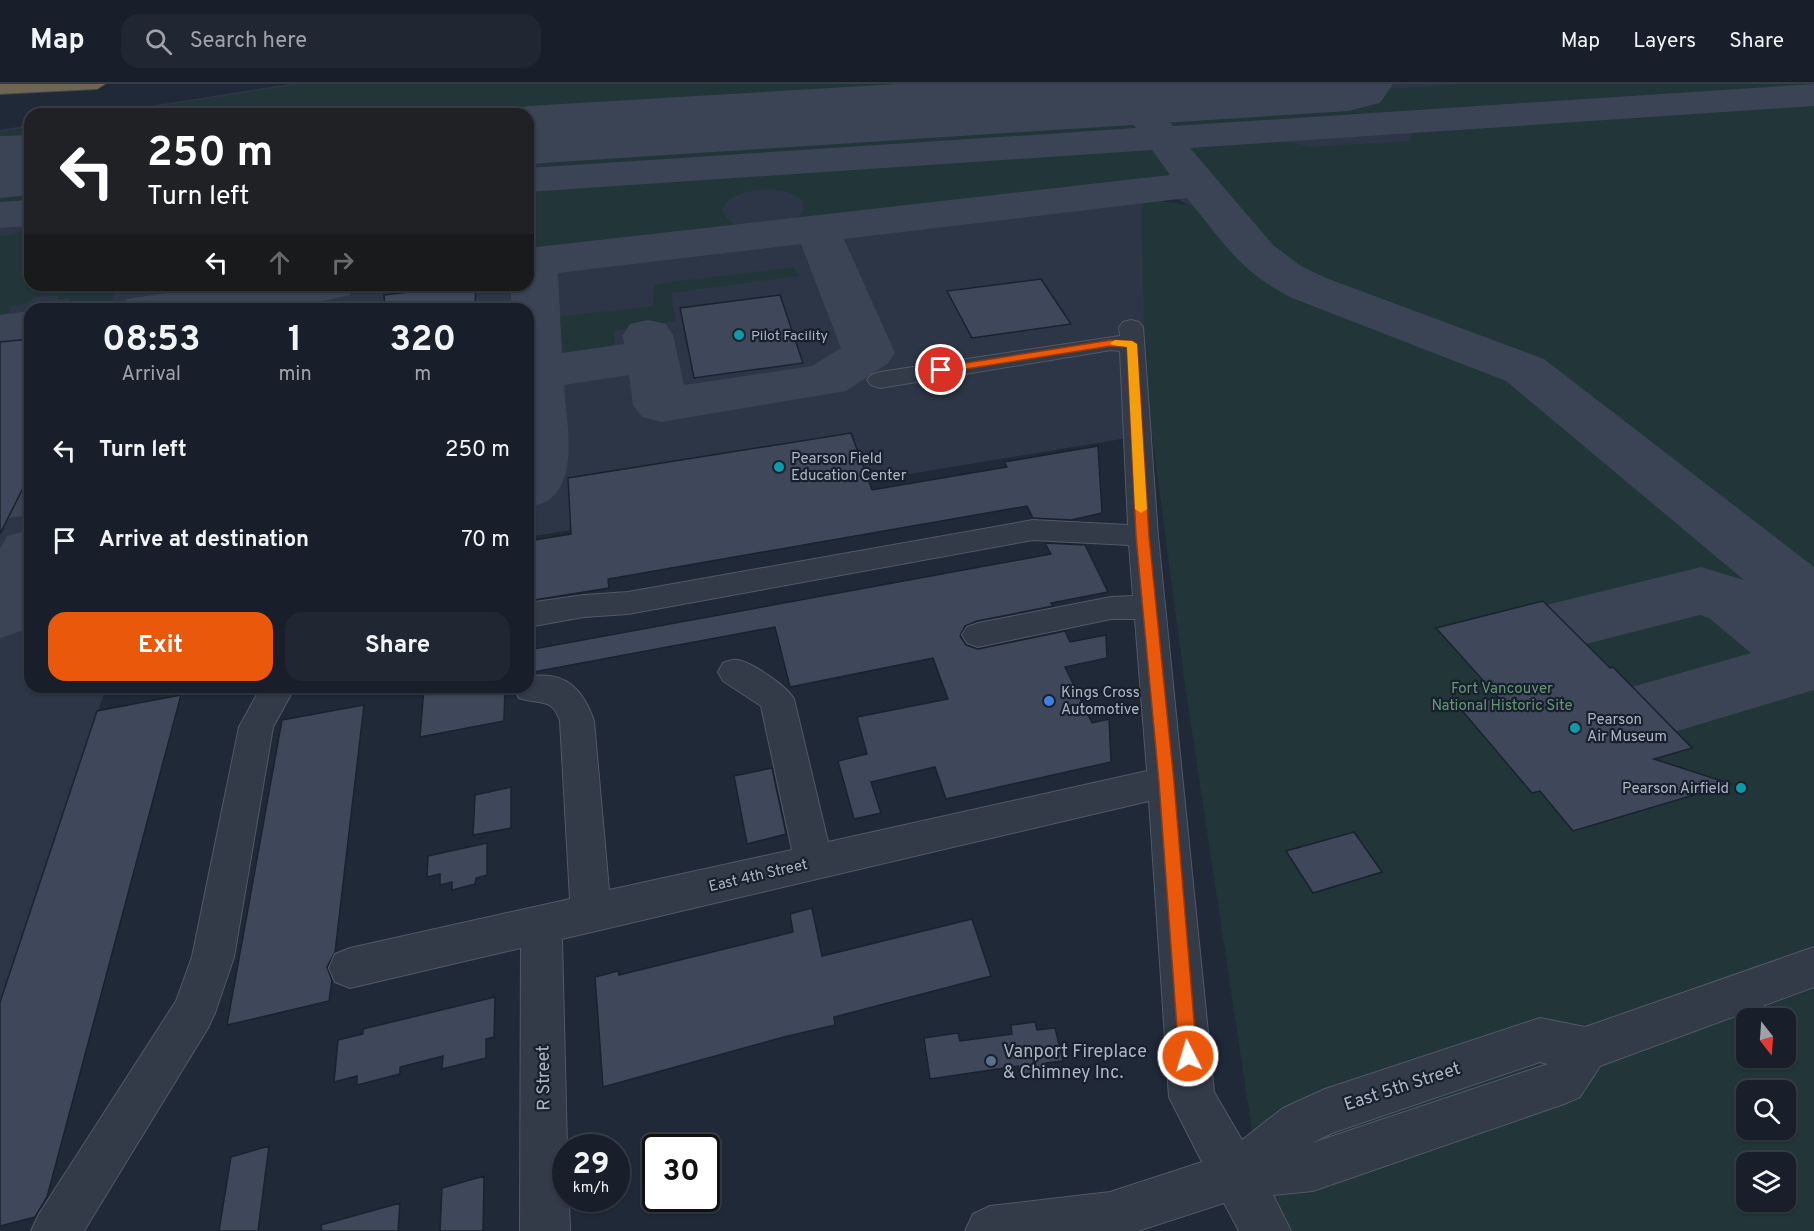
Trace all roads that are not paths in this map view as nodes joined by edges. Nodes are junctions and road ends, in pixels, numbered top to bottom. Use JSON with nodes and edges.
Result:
{"nodes":[{"id":1,"x":97,"y":84,"type":"edge"},
{"id":2,"x":0,"y":89,"type":"edge"},
{"id":3,"x":880,"y":380,"type":"dead end"},
{"id":4,"x":1143,"y":536,"type":"junction"},
{"id":5,"x":1149,"y":607,"type":"junction"},
{"id":6,"x":534,"y":614,"type":"edge"},
{"id":7,"x":978,"y":635,"type":"dead end"},
{"id":8,"x":735,"y":672,"type":"dead end"},
{"id":9,"x":534,"y":689,"type":"edge"},
{"id":10,"x":275,"y":693,"type":"edge"},
{"id":11,"x":1166,"y":782,"type":"junction"},
{"id":12,"x":814,"y":863,"type":"junction"},
{"id":13,"x":591,"y":913,"type":"junction"},
{"id":14,"x":541,"y":925,"type":"junction"},
{"id":15,"x":1814,"y":967,"type":"edge"},
{"id":16,"x":350,"y":968,"type":"dead end"},
{"id":17,"x":1235,"y":1175,"type":"junction"},
{"id":18,"x":1097,"y":1224,"type":"edge"},
{"id":19,"x":56,"y":1231,"type":"edge"},
{"id":20,"x":545,"y":1231,"type":"edge"},
{"id":21,"x":990,"y":1231,"type":"edge"},
{"id":22,"x":1266,"y":1231,"type":"edge"}],
"edges":[{"from":1,"to":2,"type":"highway"},
{"from":3,"to":4,"type":"street"},
{"from":4,"to":5,"type":"street"},
{"from":4,"to":6,"type":"street"},
{"from":5,"to":7,"type":"street"},
{"from":5,"to":11,"type":"street"},
{"from":8,"to":12,"type":"street"},
{"from":9,"to":13,"type":"street"},
{"from":10,"to":19,"type":"street"},
{"from":11,"to":12,"type":"street","name":"East 4th Street"},
{"from":11,"to":17,"type":"street"},
{"from":12,"to":13,"type":"street","name":"East 4th Street"},
{"from":13,"to":14,"type":"street","name":"East 4th Street"},
{"from":14,"to":16,"type":"street","name":"East 4th Street"},
{"from":14,"to":20,"type":"street","name":"R Street"},
{"from":15,"to":17,"type":"street"},
{"from":17,"to":18,"type":"street"},
{"from":17,"to":22,"type":"street"},
{"from":18,"to":21,"type":"street"}]}
